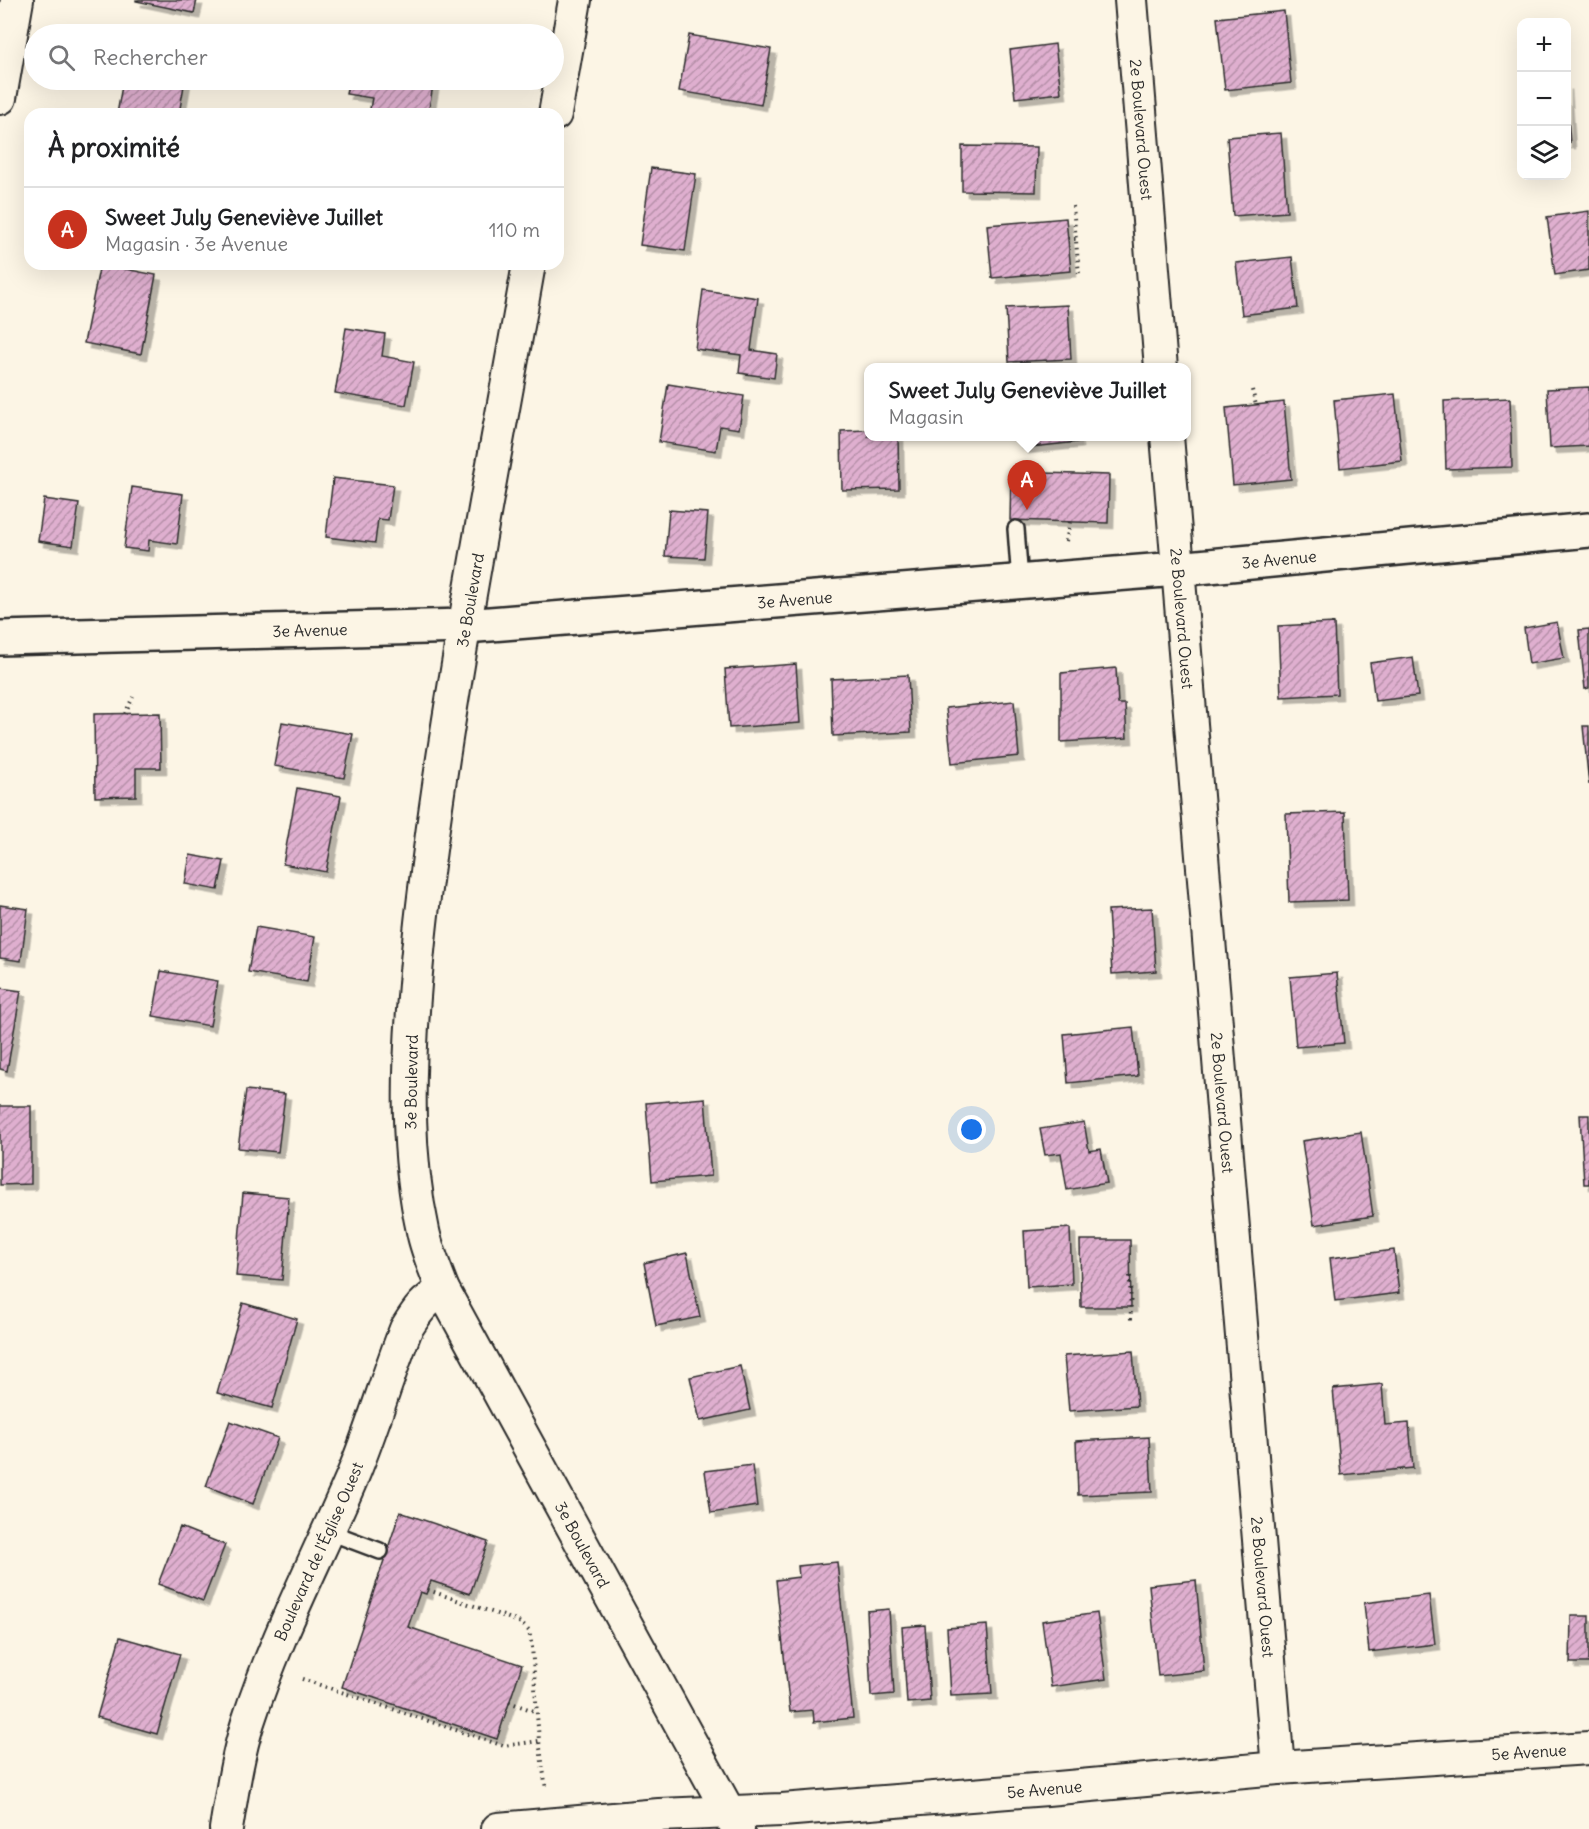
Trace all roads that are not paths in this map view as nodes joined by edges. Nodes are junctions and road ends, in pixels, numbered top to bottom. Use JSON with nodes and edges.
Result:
{"nodes":[{"id":1,"x":17,"y":0,"type":"edge"},
{"id":2,"x":575,"y":0,"type":"edge"},
{"id":3,"x":1131,"y":0,"type":"edge"},
{"id":4,"x":564,"y":63,"type":"edge"},
{"id":5,"x":559,"y":90,"type":"edge"},
{"id":6,"x":0,"y":98,"type":"edge"},
{"id":7,"x":556,"y":108,"type":"edge"},
{"id":8,"x":528,"y":270,"type":"edge"},
{"id":9,"x":1161,"y":363,"type":"edge"},
{"id":10,"x":1167,"y":441,"type":"edge"},
{"id":11,"x":1016,"y":529,"type":"dead end"},
{"id":12,"x":1589,"y":530,"type":"edge"},
{"id":13,"x":1177,"y":568,"type":"junction"},
{"id":14,"x":1020,"y":581,"type":"junction"},
{"id":15,"x":465,"y":626,"type":"junction"},
{"id":16,"x":0,"y":638,"type":"edge"},
{"id":17,"x":443,"y":1290,"type":"junction"},
{"id":18,"x":327,"y":1531,"type":"junction"},
{"id":19,"x":380,"y":1551,"type":"dead end"},
{"id":20,"x":1589,"y":1748,"type":"edge"},
{"id":21,"x":1278,"y":1768,"type":"junction"},
{"id":22,"x":734,"y":1821,"type":"edge"},
{"id":23,"x":226,"y":1829,"type":"edge"},
{"id":24,"x":498,"y":1829,"type":"edge"}],
"edges":[{"from":1,"to":6,"type":"street"},
{"from":2,"to":4,"type":"street"},
{"from":3,"to":9,"type":"street","name":"2e Boulevard Ouest"},
{"from":5,"to":7,"type":"street"},
{"from":8,"to":15,"type":"street","name":"3e Boulevard"},
{"from":10,"to":13,"type":"street","name":"2e Boulevard Ouest"},
{"from":11,"to":14,"type":"lane"},
{"from":12,"to":13,"type":"street","name":"3e Avenue"},
{"from":13,"to":14,"type":"street","name":"3e Avenue"},
{"from":13,"to":21,"type":"street","name":"2e Boulevard Ouest"},
{"from":14,"to":15,"type":"street","name":"3e Avenue"},
{"from":15,"to":16,"type":"street","name":"3e Avenue"},
{"from":15,"to":17,"type":"street","name":"3e Boulevard"},
{"from":17,"to":18,"type":"street","name":"Boulevard de l'Église Ouest"},
{"from":17,"to":22,"type":"street","name":"3e Boulevard"},
{"from":18,"to":19,"type":"lane"},
{"from":18,"to":23,"type":"street","name":"Boulevard de l'Église Ouest"},
{"from":20,"to":21,"type":"street","name":"5e Avenue"},
{"from":21,"to":22,"type":"street","name":"5e Avenue"},
{"from":22,"to":24,"type":"street","name":"5e Avenue"}]}
